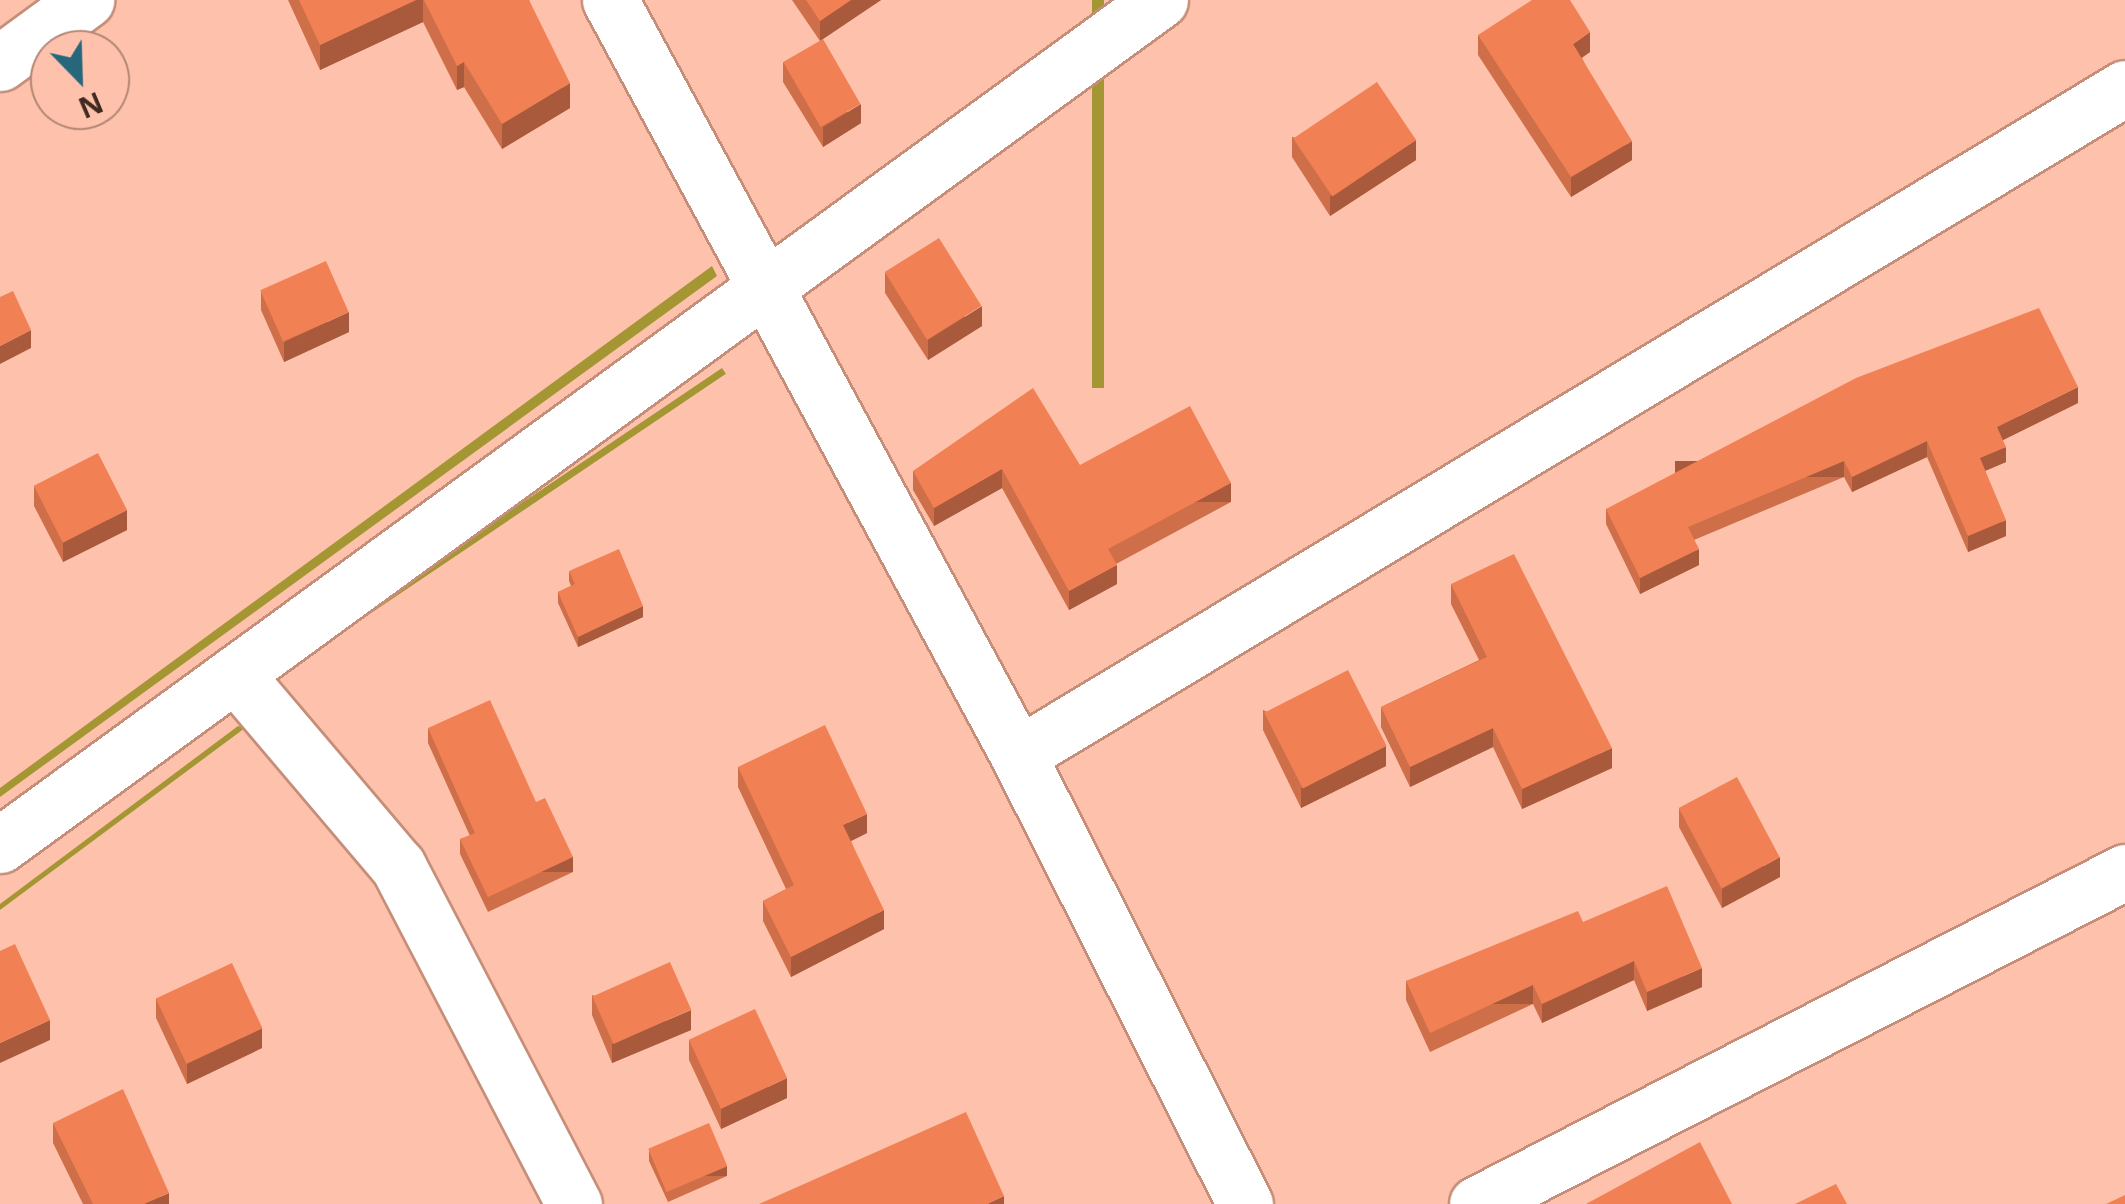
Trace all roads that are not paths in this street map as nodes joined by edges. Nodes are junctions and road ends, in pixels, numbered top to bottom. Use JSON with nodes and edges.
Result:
{"nodes":[{"id":1,"x":86,"y":0,"type":"edge"},
{"id":2,"x":610,"y":0,"type":"edge"},
{"id":3,"x":1160,"y":0,"type":"edge"},
{"id":4,"x":0,"y":63,"type":"edge"},
{"id":5,"x":2125,"y":88,"type":"edge"},
{"id":6,"x":765,"y":288,"type":"junction"},
{"id":7,"x":235,"y":674,"type":"junction"},
{"id":8,"x":1018,"y":754,"type":"junction"},
{"id":9,"x":0,"y":845,"type":"edge"},
{"id":10,"x":2125,"y":872,"type":"edge"},
{"id":11,"x":574,"y":1204,"type":"edge"},
{"id":12,"x":1245,"y":1204,"type":"edge"},
{"id":13,"x":1477,"y":1204,"type":"edge"}],
"edges":[{"from":1,"to":4,"type":"street"},
{"from":2,"to":6,"type":"street"},
{"from":3,"to":6,"type":"street"},
{"from":5,"to":8,"type":"street"},
{"from":6,"to":7,"type":"street"},
{"from":6,"to":8,"type":"street"},
{"from":7,"to":9,"type":"street"},
{"from":7,"to":11,"type":"street"},
{"from":8,"to":12,"type":"street"},
{"from":10,"to":13,"type":"street"}]}
